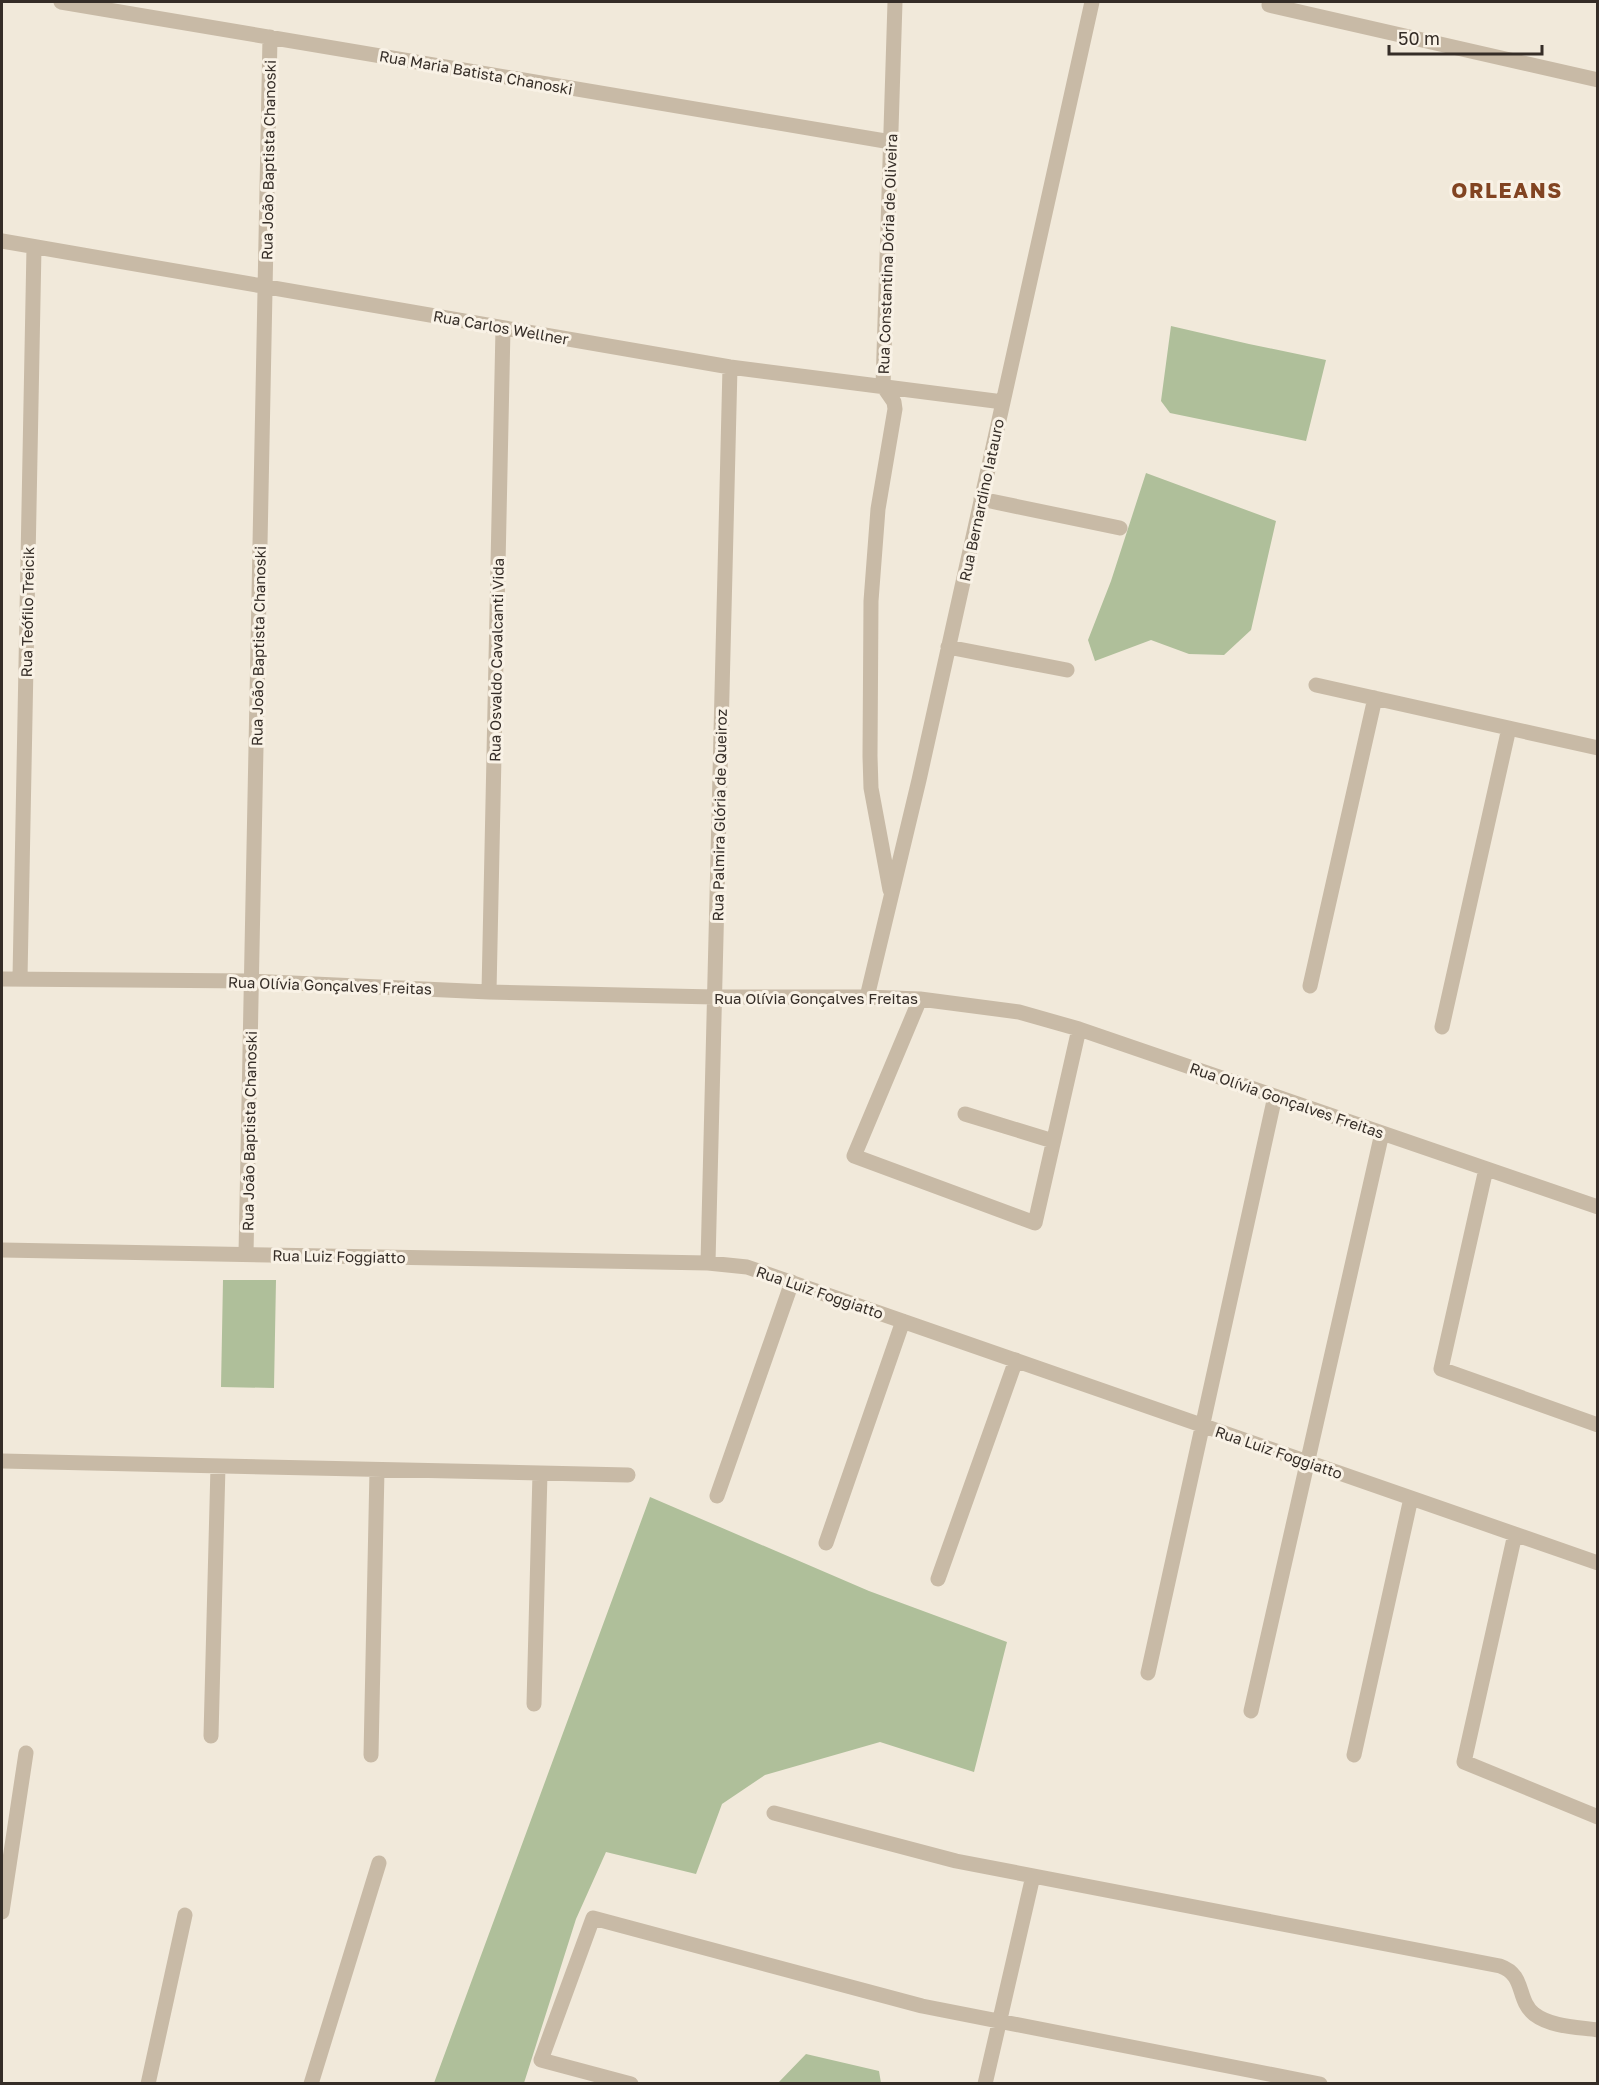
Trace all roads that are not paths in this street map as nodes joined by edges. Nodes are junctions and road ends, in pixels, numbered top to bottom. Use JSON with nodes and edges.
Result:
{"nodes":[{"id":1,"x":61,"y":2,"type":"edge"},
{"id":2,"x":895,"y":2,"type":"edge"},
{"id":3,"x":1092,"y":2,"type":"edge"},
{"id":4,"x":1269,"y":5,"type":"dead end"},
{"id":5,"x":270,"y":37,"type":"junction"},
{"id":6,"x":1598,"y":80,"type":"edge"},
{"id":7,"x":891,"y":142,"type":"junction"},
{"id":8,"x":2,"y":241,"type":"edge"},
{"id":9,"x":34,"y":247,"type":"junction"},
{"id":10,"x":265,"y":287,"type":"junction"},
{"id":11,"x":503,"y":328,"type":"junction"},
{"id":12,"x":730,"y":367,"type":"junction"},
{"id":13,"x":883,"y":386,"type":"junction"},
{"id":14,"x":1003,"y":402,"type":"junction"},
{"id":15,"x":981,"y":499,"type":"junction"},
{"id":16,"x":1120,"y":528,"type":"dead end"},
{"id":17,"x":948,"y":647,"type":"junction"},
{"id":18,"x":1067,"y":670,"type":"dead end"},
{"id":19,"x":1316,"y":685,"type":"dead end"},
{"id":20,"x":1375,"y":698,"type":"junction"},
{"id":21,"x":1509,"y":728,"type":"junction"},
{"id":22,"x":1598,"y":748,"type":"edge"},
{"id":23,"x":891,"y":896,"type":"junction"},
{"id":24,"x":20,"y":978,"type":"junction"},
{"id":25,"x":2,"y":979,"type":"edge"},
{"id":26,"x":252,"y":981,"type":"junction"},
{"id":27,"x":1310,"y":986,"type":"dead end"},
{"id":28,"x":489,"y":992,"type":"junction"},
{"id":29,"x":715,"y":997,"type":"junction"},
{"id":30,"x":867,"y":997,"type":"junction"},
{"id":31,"x":920,"y":999,"type":"junction"},
{"id":32,"x":1442,"y":1027,"type":"dead end"},
{"id":33,"x":1079,"y":1029,"type":"junction"},
{"id":34,"x":1275,"y":1096,"type":"junction"},
{"id":35,"x":965,"y":1114,"type":"dead end"},
{"id":36,"x":1382,"y":1133,"type":"junction"},
{"id":37,"x":1053,"y":1141,"type":"junction"},
{"id":38,"x":1486,"y":1169,"type":"junction"},
{"id":39,"x":1598,"y":1207,"type":"edge"},
{"id":40,"x":2,"y":1250,"type":"edge"},
{"id":41,"x":246,"y":1254,"type":"junction"},
{"id":42,"x":708,"y":1263,"type":"junction"},
{"id":43,"x":792,"y":1282,"type":"junction"},
{"id":44,"x":903,"y":1321,"type":"junction"},
{"id":45,"x":1016,"y":1360,"type":"junction"},
{"id":46,"x":1202,"y":1425,"type":"junction"},
{"id":47,"x":1598,"y":1425,"type":"edge"},
{"id":48,"x":2,"y":1461,"type":"edge"},
{"id":49,"x":1308,"y":1462,"type":"junction"},
{"id":50,"x":218,"y":1466,"type":"junction"},
{"id":51,"x":377,"y":1470,"type":"junction"},
{"id":52,"x":540,"y":1473,"type":"junction"},
{"id":53,"x":628,"y":1475,"type":"dead end"},
{"id":54,"x":717,"y":1496,"type":"dead end"},
{"id":55,"x":1411,"y":1498,"type":"junction"},
{"id":56,"x":1515,"y":1534,"type":"junction"},
{"id":57,"x":826,"y":1543,"type":"dead end"},
{"id":58,"x":1598,"y":1563,"type":"edge"},
{"id":59,"x":938,"y":1579,"type":"dead end"},
{"id":60,"x":1148,"y":1673,"type":"dead end"},
{"id":61,"x":534,"y":1704,"type":"dead end"},
{"id":62,"x":1251,"y":1712,"type":"dead end"},
{"id":63,"x":211,"y":1736,"type":"dead end"},
{"id":64,"x":27,"y":1753,"type":"dead end"},
{"id":65,"x":371,"y":1755,"type":"dead end"},
{"id":66,"x":1354,"y":1755,"type":"dead end"},
{"id":67,"x":774,"y":1813,"type":"dead end"},
{"id":68,"x":1598,"y":1817,"type":"edge"},
{"id":69,"x":7,"y":1837,"type":"edge"},
{"id":70,"x":379,"y":1863,"type":"dead end"},
{"id":71,"x":1033,"y":1876,"type":"junction"},
{"id":72,"x":2,"y":1912,"type":"edge"},
{"id":73,"x":185,"y":1915,"type":"dead end"},
{"id":74,"x":999,"y":2022,"type":"junction"},
{"id":75,"x":1598,"y":2030,"type":"edge"},
{"id":76,"x":148,"y":2084,"type":"edge"},
{"id":77,"x":311,"y":2084,"type":"edge"},
{"id":78,"x":631,"y":2084,"type":"edge"},
{"id":79,"x":985,"y":2084,"type":"edge"},
{"id":80,"x":1320,"y":2084,"type":"edge"}],
"edges":[{"from":1,"to":5,"type":"street","name":"Rua Maria Batista Chanoski"},
{"from":2,"to":7,"type":"street","name":"Rua Constantina Dória de Oliveira"},
{"from":3,"to":14,"type":"street","name":"Rua Bernardino Iatauro"},
{"from":4,"to":6,"type":"street"},
{"from":5,"to":7,"type":"street","name":"Rua Maria Batista Chanoski"},
{"from":5,"to":10,"type":"street","name":"Rua João Baptista Chanoski"},
{"from":7,"to":13,"type":"street","name":"Rua Constantina Dória de Oliveira"},
{"from":8,"to":9,"type":"street","name":"Rua Carlos Wellner"},
{"from":9,"to":10,"type":"street","name":"Rua Carlos Wellner"},
{"from":9,"to":24,"type":"street","name":"Rua Teófilo Treicik"},
{"from":10,"to":11,"type":"street","name":"Rua Carlos Wellner"},
{"from":10,"to":26,"type":"street","name":"Rua João Baptista Chanoski"},
{"from":11,"to":12,"type":"street","name":"Rua Carlos Wellner"},
{"from":11,"to":28,"type":"street","name":"Rua Osvaldo Cavalcanti Vida"},
{"from":12,"to":13,"type":"street","name":"Rua Carlos Wellner"},
{"from":12,"to":29,"type":"street","name":"Rua Palmira Glória de Queiroz"},
{"from":13,"to":14,"type":"street","name":"Rua Carlos Wellner"},
{"from":13,"to":23,"type":"street","name":"Rua Constantina Dória de Oliveira"},
{"from":14,"to":15,"type":"street","name":"Rua Bernardino Iatauro"},
{"from":15,"to":16,"type":"street"},
{"from":15,"to":17,"type":"street","name":"Rua Bernardino Iatauro"},
{"from":17,"to":18,"type":"street"},
{"from":17,"to":23,"type":"street","name":"Rua Bernardino Iatauro"},
{"from":19,"to":20,"type":"street"},
{"from":20,"to":21,"type":"street"},
{"from":20,"to":27,"type":"street"},
{"from":21,"to":22,"type":"street"},
{"from":21,"to":32,"type":"street"},
{"from":23,"to":30,"type":"street","name":"Rua Bernardino Iatauro"},
{"from":24,"to":25,"type":"street","name":"Rua Olívia Gonçalves Freitas"},
{"from":24,"to":26,"type":"street","name":"Rua Olívia Gonçalves Freitas"},
{"from":26,"to":28,"type":"street","name":"Rua Olívia Gonçalves Freitas"},
{"from":26,"to":41,"type":"street","name":"Rua João Baptista Chanoski"},
{"from":28,"to":29,"type":"street","name":"Rua Olívia Gonçalves Freitas"},
{"from":29,"to":30,"type":"street","name":"Rua Olívia Gonçalves Freitas"},
{"from":29,"to":42,"type":"street","name":"Rua Palmira Glória de Queiroz"},
{"from":30,"to":31,"type":"street","name":"Rua Olívia Gonçalves Freitas"},
{"from":31,"to":33,"type":"street","name":"Rua Olívia Gonçalves Freitas"},
{"from":31,"to":37,"type":"street"},
{"from":33,"to":34,"type":"street","name":"Rua Olívia Gonçalves Freitas"},
{"from":33,"to":37,"type":"street"},
{"from":34,"to":36,"type":"street","name":"Rua Olívia Gonçalves Freitas"},
{"from":34,"to":46,"type":"street"},
{"from":35,"to":37,"type":"street"},
{"from":36,"to":38,"type":"street","name":"Rua Olívia Gonçalves Freitas"},
{"from":36,"to":49,"type":"street"},
{"from":38,"to":39,"type":"street","name":"Rua Olívia Gonçalves Freitas"},
{"from":38,"to":47,"type":"street"},
{"from":40,"to":41,"type":"street","name":"Rua Luiz Foggiatto"},
{"from":41,"to":42,"type":"street","name":"Rua Luiz Foggiatto"},
{"from":42,"to":43,"type":"street","name":"Rua Luiz Foggiatto"},
{"from":43,"to":44,"type":"street","name":"Rua Luiz Foggiatto"},
{"from":43,"to":54,"type":"street"},
{"from":44,"to":45,"type":"street","name":"Rua Luiz Foggiatto"},
{"from":44,"to":57,"type":"street"},
{"from":45,"to":46,"type":"street","name":"Rua Luiz Foggiatto"},
{"from":45,"to":59,"type":"street"},
{"from":46,"to":49,"type":"street","name":"Rua Luiz Foggiatto"},
{"from":46,"to":60,"type":"street"},
{"from":48,"to":50,"type":"street"},
{"from":49,"to":55,"type":"street","name":"Rua Luiz Foggiatto"},
{"from":49,"to":62,"type":"street"},
{"from":50,"to":51,"type":"street"},
{"from":50,"to":63,"type":"street"},
{"from":51,"to":52,"type":"street"},
{"from":51,"to":65,"type":"street"},
{"from":52,"to":53,"type":"street"},
{"from":52,"to":61,"type":"street"},
{"from":55,"to":56,"type":"street","name":"Rua Luiz Foggiatto"},
{"from":55,"to":66,"type":"street"},
{"from":56,"to":58,"type":"street","name":"Rua Luiz Foggiatto"},
{"from":56,"to":68,"type":"street"},
{"from":64,"to":69,"type":"street"},
{"from":67,"to":71,"type":"street"},
{"from":69,"to":72,"type":"street"},
{"from":70,"to":77,"type":"street"},
{"from":71,"to":74,"type":"street"},
{"from":71,"to":75,"type":"street"},
{"from":73,"to":76,"type":"street"},
{"from":74,"to":78,"type":"street"},
{"from":74,"to":79,"type":"street"},
{"from":74,"to":80,"type":"street"}]}
